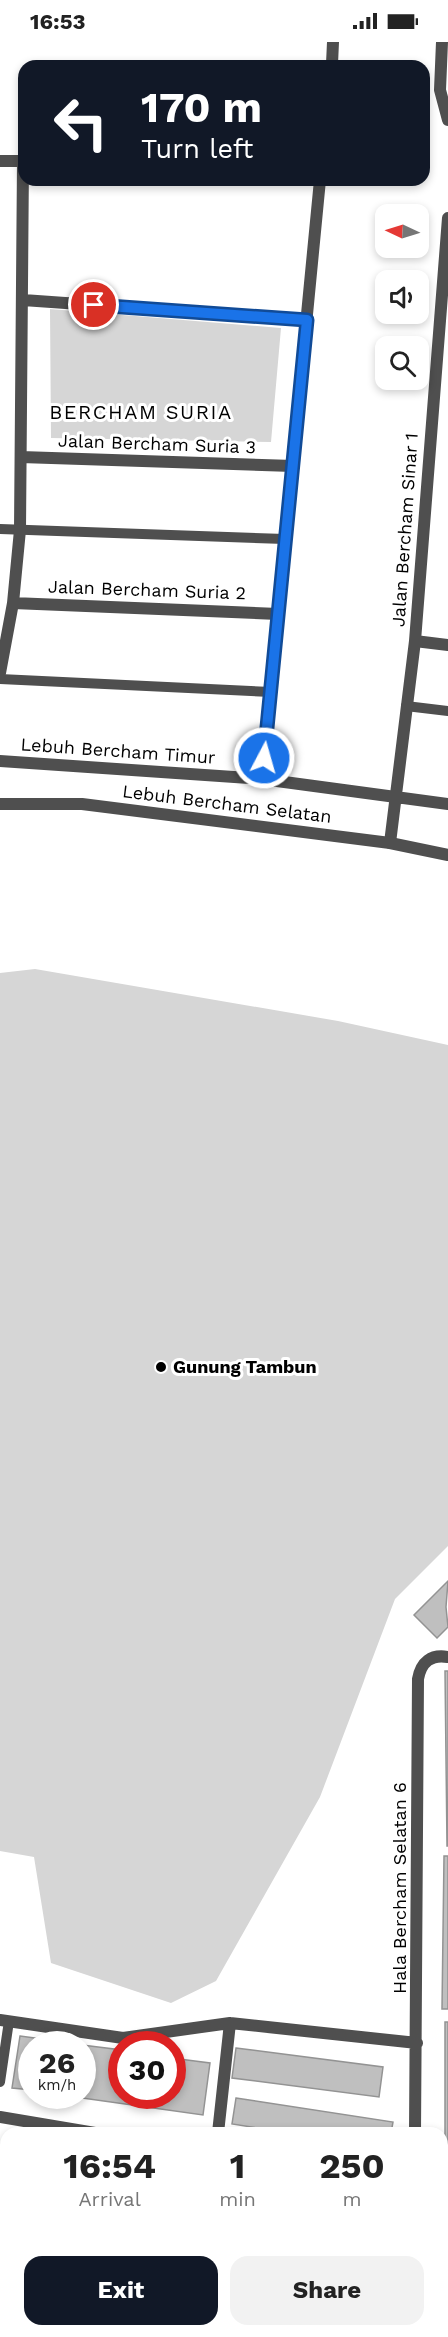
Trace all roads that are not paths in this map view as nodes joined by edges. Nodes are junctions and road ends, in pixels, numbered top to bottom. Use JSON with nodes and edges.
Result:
{"nodes":[{"id":1,"x":333,"y":42,"type":"edge"},
{"id":2,"x":442,"y":42,"type":"edge"},
{"id":3,"x":332,"y":60,"type":"edge"},
{"id":4,"x":446,"y":107,"type":"edge"},
{"id":5,"x":448,"y":120,"type":"edge"},
{"id":6,"x":0,"y":161,"type":"edge"},
{"id":7,"x":18,"y":161,"type":"edge"},
{"id":8,"x":24,"y":186,"type":"edge"},
{"id":9,"x":319,"y":186,"type":"edge"},
{"id":10,"x":448,"y":218,"type":"edge"},
{"id":11,"x":446,"y":265,"type":"edge"},
{"id":12,"x":23,"y":300,"type":"junction"},
{"id":13,"x":307,"y":320,"type":"junction"},
{"id":14,"x":21,"y":457,"type":"junction"},
{"id":15,"x":293,"y":466,"type":"junction"},
{"id":16,"x":0,"y":529,"type":"edge"},
{"id":17,"x":20,"y":530,"type":"junction"},
{"id":18,"x":285,"y":539,"type":"junction"},
{"id":19,"x":13,"y":603,"type":"junction"},
{"id":20,"x":278,"y":614,"type":"junction"},
{"id":21,"x":415,"y":641,"type":"junction"},
{"id":22,"x":448,"y":645,"type":"edge"},
{"id":23,"x":0,"y":673,"type":"edge"},
{"id":24,"x":0,"y":679,"type":"edge"},
{"id":25,"x":271,"y":692,"type":"junction"},
{"id":26,"x":406,"y":706,"type":"junction"},
{"id":27,"x":448,"y":711,"type":"edge"},
{"id":28,"x":0,"y":761,"type":"edge"},
{"id":29,"x":262,"y":780,"type":"junction"},
{"id":30,"x":394,"y":796,"type":"junction"},
{"id":31,"x":0,"y":804,"type":"edge"},
{"id":32,"x":448,"y":804,"type":"edge"},
{"id":33,"x":390,"y":843,"type":"junction"},
{"id":34,"x":448,"y":855,"type":"edge"},
{"id":35,"x":444,"y":1656,"type":"edge"},
{"id":36,"x":5,"y":2021,"type":"edge"},
{"id":37,"x":230,"y":2023,"type":"junction"},
{"id":38,"x":417,"y":2043,"type":"junction"},
{"id":39,"x":0,"y":2082,"type":"edge"},
{"id":40,"x":0,"y":2117,"type":"edge"},
{"id":41,"x":59,"y":2127,"type":"edge"},
{"id":42,"x":219,"y":2127,"type":"edge"},
{"id":43,"x":414,"y":2127,"type":"edge"}],
"edges":[{"from":1,"to":3,"type":"street"},
{"from":2,"to":4,"type":"street"},
{"from":4,"to":5,"type":"street"},
{"from":6,"to":7,"type":"street"},
{"from":8,"to":12,"type":"street"},
{"from":9,"to":13,"type":"street"},
{"from":10,"to":11,"type":"street","name":"Jalan Bercham Sinar 1"},
{"from":11,"to":21,"type":"street","name":"Jalan Bercham Sinar 1"},
{"from":12,"to":13,"type":"street"},
{"from":12,"to":14,"type":"street"},
{"from":13,"to":15,"type":"street"},
{"from":14,"to":15,"type":"street","name":"Jalan Bercham Suria 3"},
{"from":14,"to":17,"type":"street"},
{"from":15,"to":18,"type":"street"},
{"from":16,"to":17,"type":"lane"},
{"from":17,"to":18,"type":"lane"},
{"from":17,"to":19,"type":"street"},
{"from":18,"to":20,"type":"street"},
{"from":19,"to":20,"type":"street","name":"Jalan Bercham Suria 2"},
{"from":19,"to":23,"type":"street"},
{"from":20,"to":25,"type":"street"},
{"from":21,"to":22,"type":"street"},
{"from":21,"to":26,"type":"street","name":"Jalan Bercham Sinar 1"},
{"from":24,"to":25,"type":"lane"},
{"from":25,"to":29,"type":"street"},
{"from":26,"to":27,"type":"lane"},
{"from":26,"to":30,"type":"street","name":"Jalan Bercham Sinar 1"},
{"from":28,"to":29,"type":"street","name":"Lebuh Bercham Timur"},
{"from":29,"to":30,"type":"street","name":"Lebuh Bercham Timur"},
{"from":30,"to":32,"type":"street","name":"Lebuh Bercham Timur"},
{"from":30,"to":33,"type":"street","name":"Jalan Bercham Sinar 1"},
{"from":31,"to":33,"type":"street","name":"Lebuh Bercham Selatan"},
{"from":33,"to":34,"type":"street","name":"Lebuh Bercham Selatan"},
{"from":35,"to":38,"type":"street","name":"Hala Bercham Selatan 6"},
{"from":36,"to":37,"type":"street"},
{"from":36,"to":39,"type":"lane"},
{"from":37,"to":38,"type":"street"},
{"from":37,"to":42,"type":"street"},
{"from":38,"to":43,"type":"street","name":"Hala Bercham Selatan 6"},
{"from":40,"to":41,"type":"street"}]}
